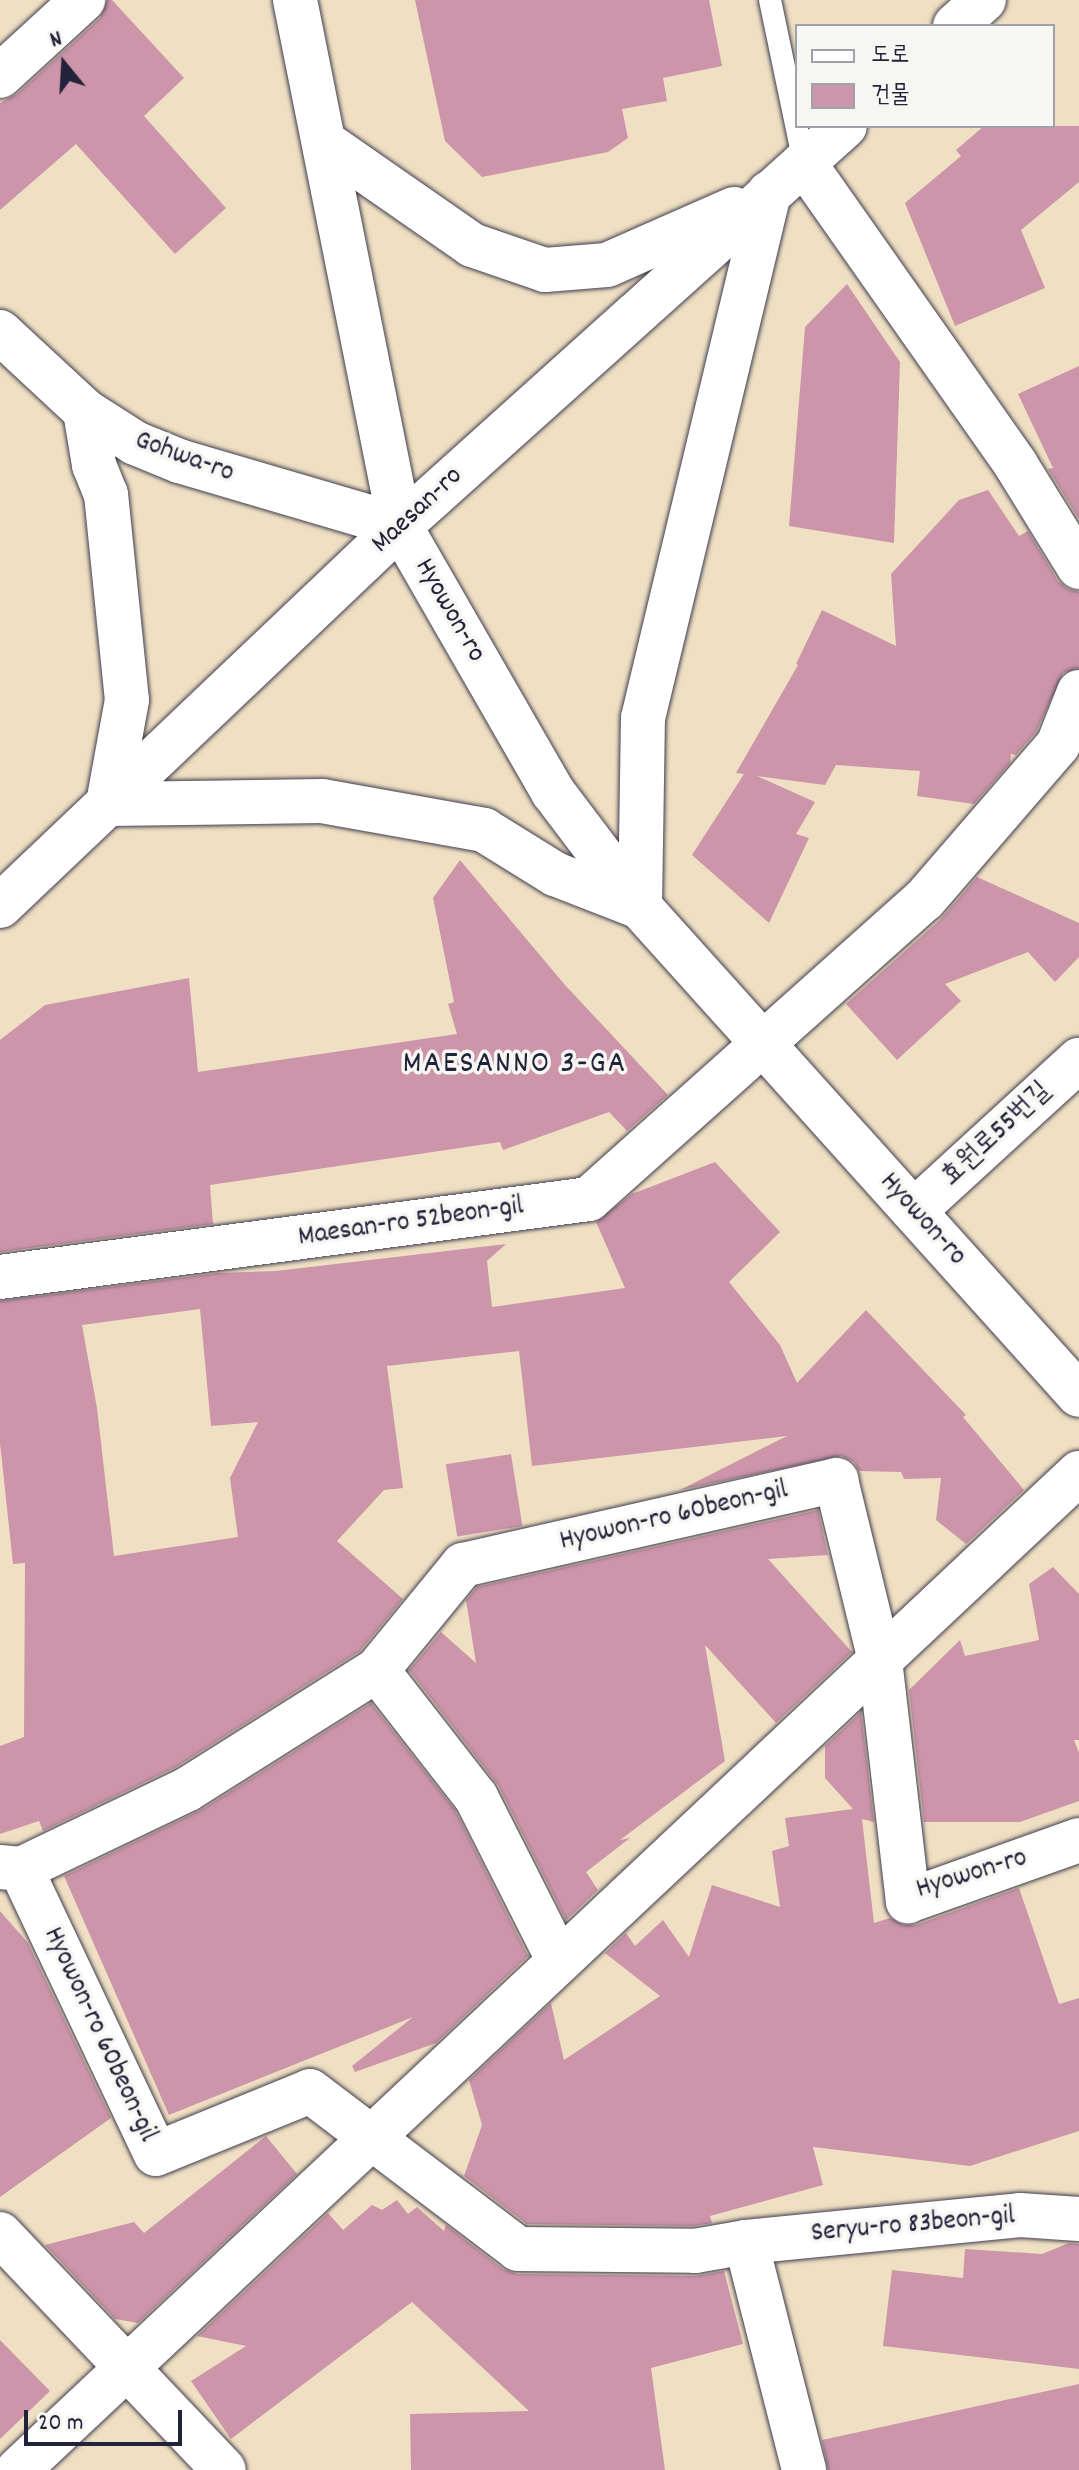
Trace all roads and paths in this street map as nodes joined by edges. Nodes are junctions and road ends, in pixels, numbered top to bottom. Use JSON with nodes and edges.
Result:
{"nodes":[{"id":1,"x":83,"y":0,"type":"edge"},
{"id":2,"x":295,"y":0,"type":"edge"},
{"id":3,"x":770,"y":0,"type":"edge"},
{"id":4,"x":984,"y":0,"type":"edge"},
{"id":5,"x":957,"y":24,"type":"edge"},
{"id":6,"x":0,"y":76,"type":"edge"},
{"id":7,"x":795,"y":120,"type":"edge"},
{"id":8,"x":797,"y":128,"type":"edge"},
{"id":9,"x":843,"y":128,"type":"edge"},
{"id":10,"x":324,"y":142,"type":"junction"},
{"id":11,"x":804,"y":163,"type":"junction"},
{"id":12,"x":769,"y":193,"type":"junction"},
{"id":13,"x":0,"y":332,"type":"edge"},
{"id":14,"x":85,"y":411,"type":"junction"},
{"id":15,"x":400,"y":526,"type":"junction"},
{"id":16,"x":1079,"y":567,"type":"edge"},
{"id":17,"x":1079,"y":692,"type":"edge"},
{"id":18,"x":108,"y":804,"type":"junction"},
{"id":19,"x":0,"y":906,"type":"edge"},
{"id":20,"x":640,"y":907,"type":"junction"},
{"id":21,"x":764,"y":1044,"type":"junction"},
{"id":22,"x":1079,"y":1060,"type":"edge"},
{"id":23,"x":914,"y":1211,"type":"junction"},
{"id":24,"x":0,"y":1277,"type":"edge"},
{"id":25,"x":1079,"y":1395,"type":"edge"},
{"id":26,"x":1079,"y":1473,"type":"edge"},
{"id":27,"x":880,"y":1660,"type":"junction"},
{"id":28,"x":377,"y":1670,"type":"junction"},
{"id":29,"x":1079,"y":1840,"type":"edge"},
{"id":30,"x":10,"y":1868,"type":"edge"},
{"id":31,"x":559,"y":1961,"type":"junction"},
{"id":32,"x":373,"y":2136,"type":"junction"},
{"id":33,"x":1079,"y":2219,"type":"edge"},
{"id":34,"x":0,"y":2234,"type":"edge"},
{"id":35,"x":746,"y":2242,"type":"junction"},
{"id":36,"x":127,"y":2368,"type":"junction"},
{"id":37,"x":18,"y":2470,"type":"edge"},
{"id":38,"x":224,"y":2470,"type":"edge"},
{"id":39,"x":804,"y":2470,"type":"edge"}],
"edges":[{"from":1,"to":6,"type":"street"},
{"from":2,"to":10,"type":"street","name":"Hyowon-ro"},
{"from":3,"to":7,"type":"lane"},
{"from":4,"to":5,"type":"street"},
{"from":8,"to":11,"type":"lane"},
{"from":9,"to":11,"type":"street","name":"Maesan-ro"},
{"from":10,"to":12,"type":"street"},
{"from":10,"to":15,"type":"street","name":"Hyowon-ro"},
{"from":11,"to":12,"type":"street","name":"Maesan-ro"},
{"from":11,"to":16,"type":"street"},
{"from":12,"to":15,"type":"street","name":"Maesan-ro"},
{"from":12,"to":20,"type":"street"},
{"from":13,"to":14,"type":"street","name":"Gohwa-ro"},
{"from":14,"to":15,"type":"street","name":"Gohwa-ro"},
{"from":14,"to":18,"type":"street"},
{"from":15,"to":18,"type":"street","name":"Maesan-ro"},
{"from":15,"to":20,"type":"street","name":"Hyowon-ro"},
{"from":17,"to":21,"type":"street"},
{"from":18,"to":19,"type":"street","name":"Maesan-ro"},
{"from":18,"to":20,"type":"street"},
{"from":20,"to":21,"type":"street","name":"Hyowon-ro"},
{"from":21,"to":23,"type":"street","name":"Hyowon-ro"},
{"from":21,"to":24,"type":"street","name":"Maesan-ro 52beon-gil"},
{"from":22,"to":23,"type":"street","name":"효원로55번길"},
{"from":23,"to":25,"type":"street","name":"Hyowon-ro"},
{"from":26,"to":27,"type":"street"},
{"from":27,"to":28,"type":"street","name":"Hyowon-ro 60beon-gil"},
{"from":27,"to":29,"type":"street","name":"Hyowon-ro"},
{"from":27,"to":31,"type":"street"},
{"from":28,"to":30,"type":"street","name":"Hyowon-ro 60beon-gil"},
{"from":28,"to":31,"type":"street"},
{"from":30,"to":32,"type":"street","name":"Hyowon-ro 60beon-gil"},
{"from":31,"to":32,"type":"street"},
{"from":32,"to":35,"type":"street","name":"Seryu-ro 83beon-gil"},
{"from":32,"to":36,"type":"street"},
{"from":33,"to":35,"type":"street","name":"Seryu-ro 83beon-gil"},
{"from":34,"to":36,"type":"street"},
{"from":35,"to":39,"type":"street"},
{"from":36,"to":37,"type":"street"},
{"from":36,"to":38,"type":"street"}]}
